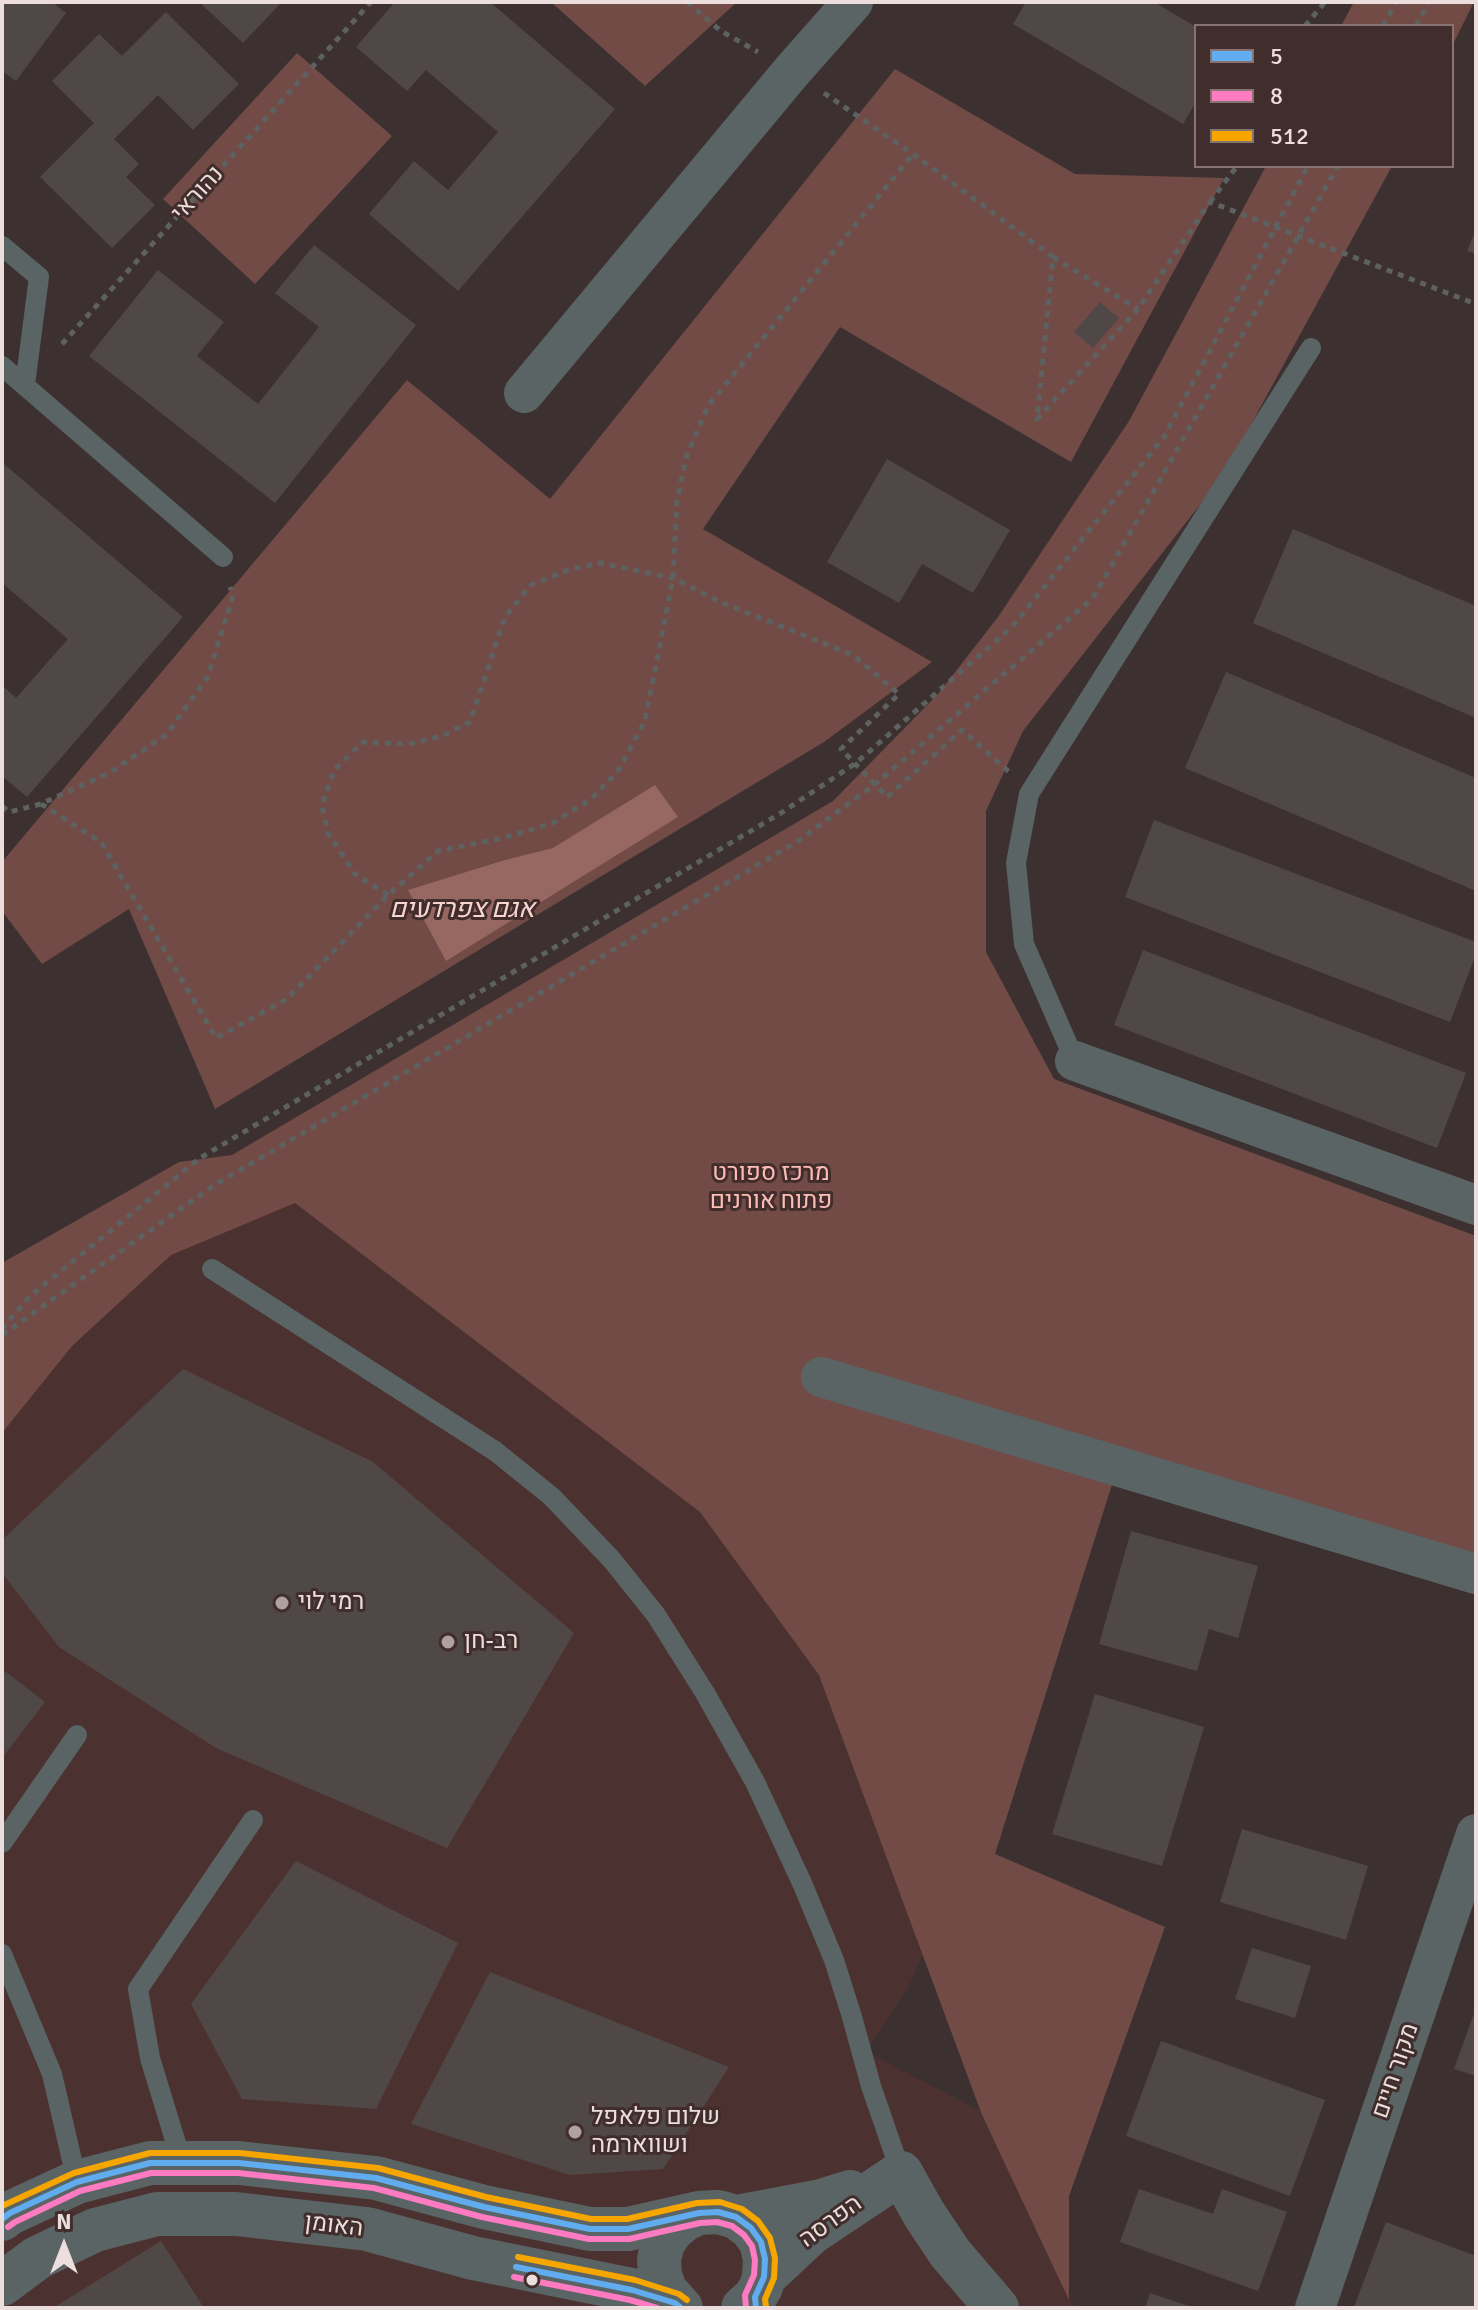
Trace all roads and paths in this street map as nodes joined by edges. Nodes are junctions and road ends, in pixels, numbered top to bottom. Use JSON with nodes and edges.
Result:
{"nodes":[{"id":1,"x":371,"y":2,"type":"edge"},
{"id":2,"x":687,"y":2,"type":"edge"},
{"id":3,"x":853,"y":2,"type":"edge"},
{"id":4,"x":1325,"y":2,"type":"edge"},
{"id":5,"x":1396,"y":2,"type":"edge"},
{"id":6,"x":1429,"y":2,"type":"edge"},
{"id":7,"x":1307,"y":24,"type":"edge"},
{"id":8,"x":1384,"y":24,"type":"edge"},
{"id":9,"x":1417,"y":24,"type":"edge"},
{"id":10,"x":792,"y":71,"type":"junction"},
{"id":11,"x":913,"y":154,"type":"junction"},
{"id":12,"x":1236,"y":168,"type":"edge"},
{"id":13,"x":1307,"y":168,"type":"edge"},
{"id":14,"x":1337,"y":168,"type":"edge"},
{"id":15,"x":1210,"y":202,"type":"junction"},
{"id":16,"x":1275,"y":227,"type":"junction"},
{"id":17,"x":1299,"y":236,"type":"junction"},
{"id":18,"x":2,"y":246,"type":"edge"},
{"id":19,"x":1053,"y":257,"type":"junction"},
{"id":20,"x":1476,"y":304,"type":"edge"},
{"id":21,"x":1138,"y":309,"type":"junction"},
{"id":22,"x":1311,"y":348,"type":"dead end"},
{"id":23,"x":2,"y":366,"type":"edge"},
{"id":24,"x":25,"y":385,"type":"junction"},
{"id":25,"x":524,"y":393,"type":"dead end"},
{"id":26,"x":223,"y":557,"type":"joint"},
{"id":27,"x":673,"y":578,"type":"junction"},
{"id":28,"x":856,"y":763,"type":"junction"},
{"id":29,"x":874,"y":785,"type":"junction"},
{"id":30,"x":1029,"y":794,"type":"junction"},
{"id":31,"x":41,"y":804,"type":"junction"},
{"id":32,"x":2,"y":806,"type":"edge"},
{"id":33,"x":388,"y":895,"type":"junction"},
{"id":34,"x":1075,"y":1061,"type":"joint"},
{"id":35,"x":1476,"y":1205,"type":"edge"},
{"id":36,"x":212,"y":1269,"type":"dead end"},
{"id":37,"x":2,"y":1332,"type":"edge"},
{"id":38,"x":821,"y":1377,"type":"dead end"},
{"id":39,"x":1476,"y":1574,"type":"edge"},
{"id":40,"x":77,"y":1735,"type":"dead end"},
{"id":41,"x":253,"y":1820,"type":"dead end"},
{"id":42,"x":1476,"y":1834,"type":"edge"},
{"id":43,"x":2,"y":1843,"type":"edge"},
{"id":44,"x":2,"y":1954,"type":"edge"},
{"id":45,"x":182,"y":2163,"type":"junction"},
{"id":46,"x":901,"y":2173,"type":"junction"},
{"id":47,"x":77,"y":2182,"type":"junction"},
{"id":48,"x":718,"y":2215,"type":"junction"},
{"id":49,"x":2,"y":2219,"type":"edge"},
{"id":50,"x":2,"y":2284,"type":"edge"},
{"id":51,"x":755,"y":2298,"type":"edge"},
{"id":52,"x":678,"y":2305,"type":"edge"},
{"id":53,"x":997,"y":2308,"type":"edge"},
{"id":54,"x":1315,"y":2308,"type":"edge"}],
"edges":[{"from":1,"to":24,"type":"path","name":"נהוראי"},
{"from":2,"to":10,"type":"path"},
{"from":3,"to":10,"type":"street"},
{"from":4,"to":7,"type":"path"},
{"from":5,"to":8,"type":"path"},
{"from":6,"to":9,"type":"path"},
{"from":10,"to":11,"type":"path"},
{"from":10,"to":25,"type":"street"},
{"from":11,"to":19,"type":"path"},
{"from":11,"to":27,"type":"path"},
{"from":12,"to":15,"type":"path"},
{"from":13,"to":16,"type":"path"},
{"from":14,"to":17,"type":"path"},
{"from":15,"to":16,"type":"path"},
{"from":15,"to":21,"type":"path"},
{"from":16,"to":17,"type":"path"},
{"from":16,"to":28,"type":"path"},
{"from":17,"to":20,"type":"path"},
{"from":17,"to":29,"type":"path"},
{"from":18,"to":24,"type":"lane"},
{"from":19,"to":21,"type":"path"},
{"from":19,"to":21,"type":"path"},
{"from":22,"to":30,"type":"lane"},
{"from":23,"to":24,"type":"lane"},
{"from":24,"to":26,"type":"lane"},
{"from":26,"to":31,"type":"path"},
{"from":27,"to":28,"type":"path"},
{"from":27,"to":33,"type":"path"},
{"from":27,"to":33,"type":"path"},
{"from":28,"to":29,"type":"path"},
{"from":28,"to":37,"type":"path"},
{"from":29,"to":30,"type":"path"},
{"from":29,"to":37,"type":"path"},
{"from":30,"to":34,"type":"lane"},
{"from":31,"to":32,"type":"path"},
{"from":31,"to":33,"type":"path"},
{"from":34,"to":35,"type":"street"},
{"from":36,"to":46,"type":"lane"},
{"from":38,"to":39,"type":"street"},
{"from":40,"to":43,"type":"lane"},
{"from":41,"to":45,"type":"lane"},
{"from":42,"to":54,"type":"street","name":"מקור חיים"},
{"from":44,"to":47,"type":"lane"},
{"from":45,"to":47,"type":"street"},
{"from":45,"to":48,"type":"street"},
{"from":46,"to":48,"type":"street","name":"הפרסה"},
{"from":46,"to":51,"type":"street","name":"הפרסה"},
{"from":46,"to":53,"type":"street"},
{"from":47,"to":49,"type":"street"},
{"from":48,"to":51,"type":"street"},
{"from":48,"to":52,"type":"street"},
{"from":50,"to":52,"type":"street","name":"האומן"}]}
